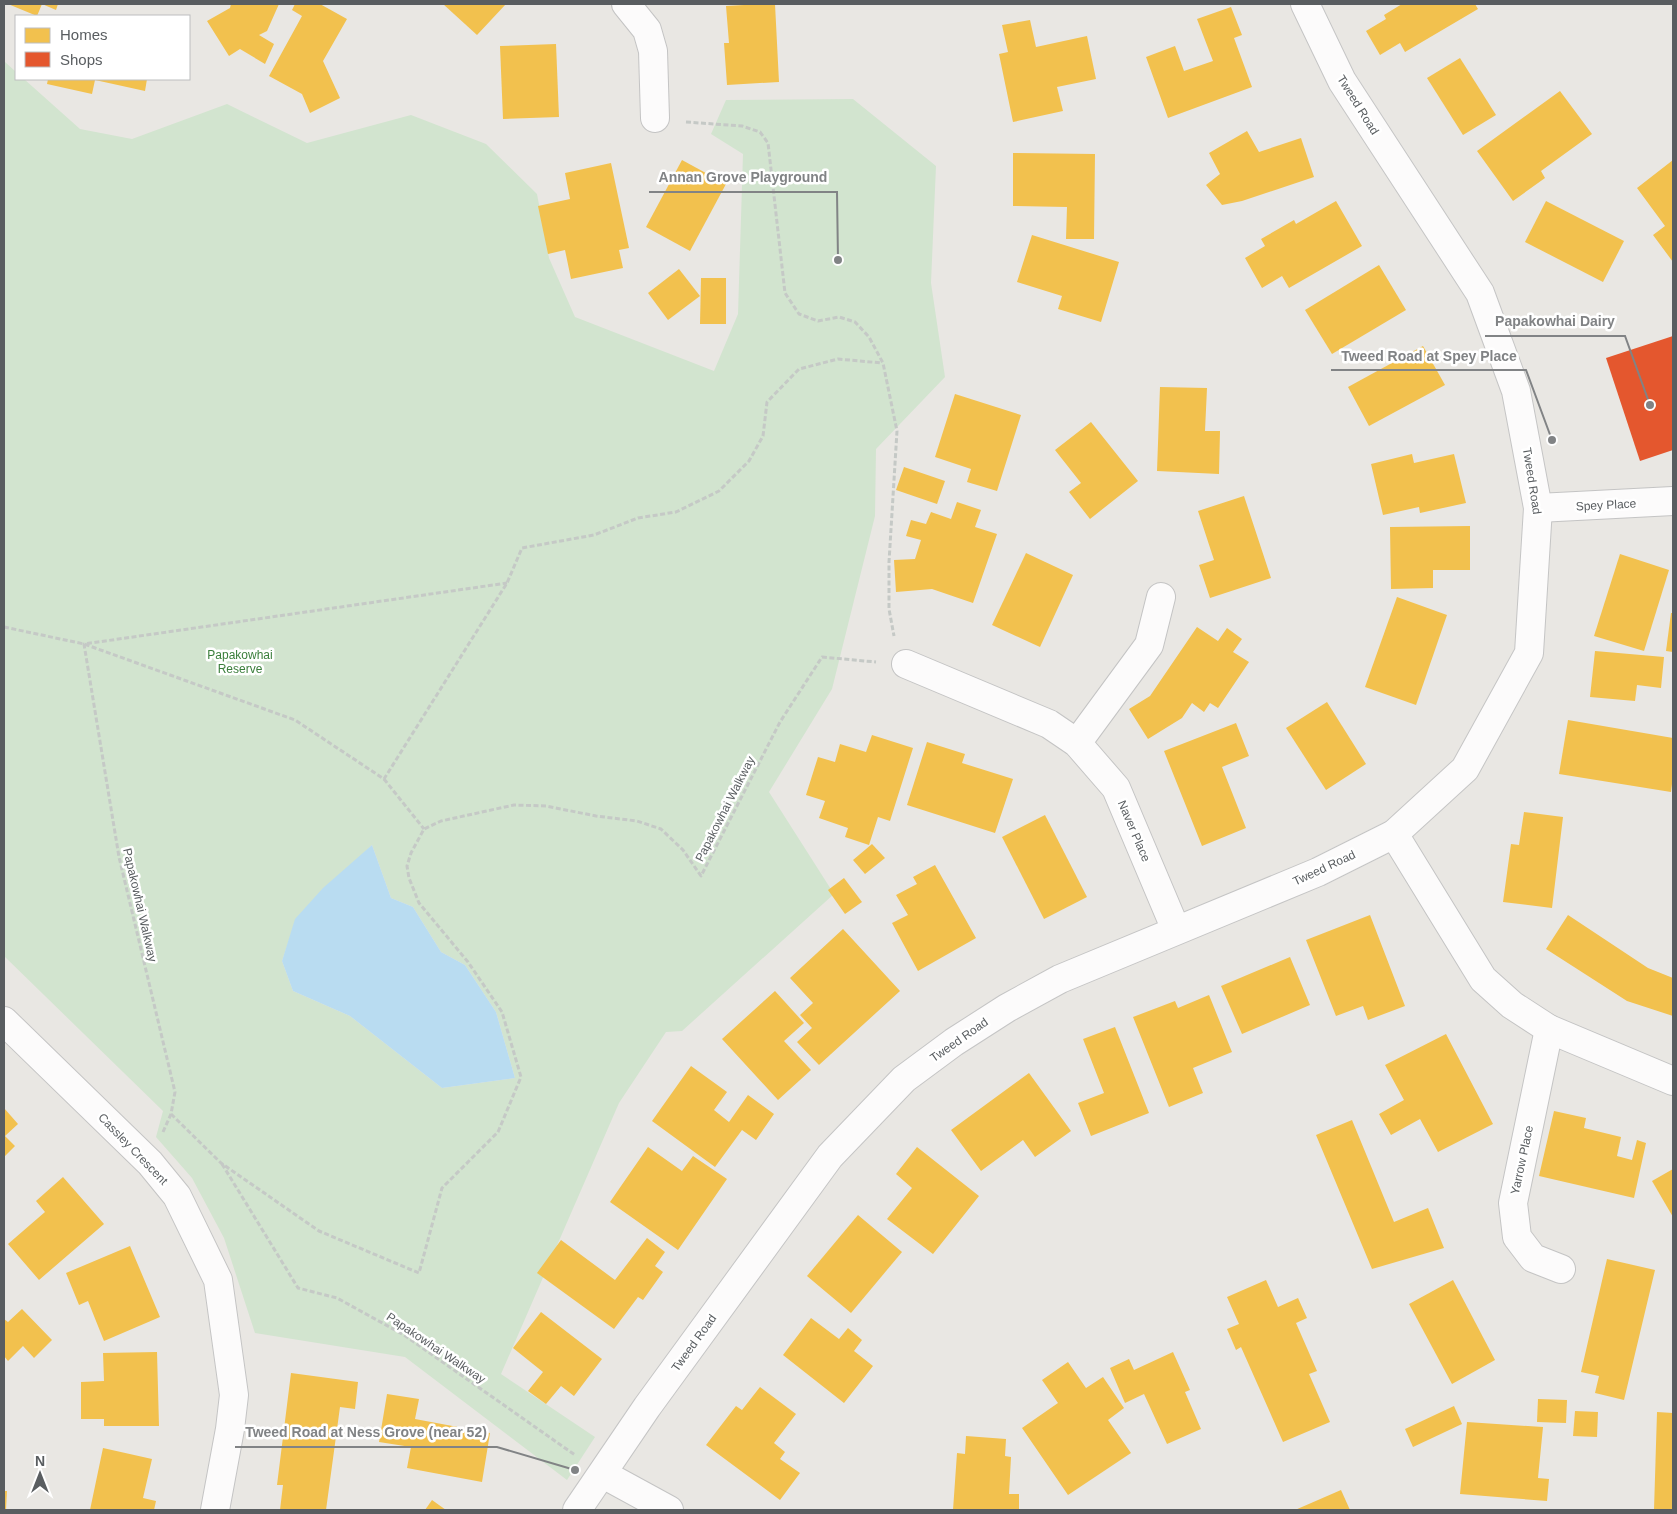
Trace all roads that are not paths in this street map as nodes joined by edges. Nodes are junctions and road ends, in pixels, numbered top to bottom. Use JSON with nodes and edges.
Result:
{"nodes":[{"id":1,"x":626,"y":4,"type":"edge"},
{"id":2,"x":1305,"y":4,"type":"edge"},
{"id":3,"x":655,"y":118,"type":"road end"},
{"id":4,"x":1673,"y":502,"type":"edge"},
{"id":5,"x":1538,"y":508,"type":"junction"},
{"id":6,"x":1161,"y":597,"type":"dead end"},
{"id":7,"x":906,"y":664,"type":"road end"},
{"id":8,"x":1077,"y":743,"type":"junction"},
{"id":9,"x":1394,"y":834,"type":"junction"},
{"id":10,"x":1176,"y":930,"type":"junction"},
{"id":11,"x":4,"y":1021,"type":"edge"},
{"id":12,"x":1549,"y":1029,"type":"junction"},
{"id":13,"x":1673,"y":1081,"type":"edge"},
{"id":14,"x":1561,"y":1269,"type":"dead end"},
{"id":15,"x":602,"y":1474,"type":"junction"},
{"id":16,"x":215,"y":1510,"type":"edge"},
{"id":17,"x":576,"y":1510,"type":"edge"},
{"id":18,"x":669,"y":1510,"type":"edge"}],
"edges":[{"from":1,"to":3,"type":"street"},
{"from":2,"to":5,"type":"street","name":"Tweed Road"},
{"from":4,"to":5,"type":"street","name":"Spey Place"},
{"from":5,"to":9,"type":"street","name":"Tweed Road"},
{"from":6,"to":8,"type":"street"},
{"from":7,"to":8,"type":"street","name":"Naver Place"},
{"from":8,"to":10,"type":"street","name":"Naver Place"},
{"from":9,"to":10,"type":"street","name":"Tweed Road"},
{"from":9,"to":12,"type":"street"},
{"from":10,"to":15,"type":"street","name":"Tweed Road"},
{"from":11,"to":16,"type":"street","name":"Cassley Crescent"},
{"from":12,"to":13,"type":"street"},
{"from":12,"to":14,"type":"street","name":"Yarrow Place"},
{"from":15,"to":17,"type":"street","name":"Tweed Road"},
{"from":15,"to":18,"type":"street"}]}
